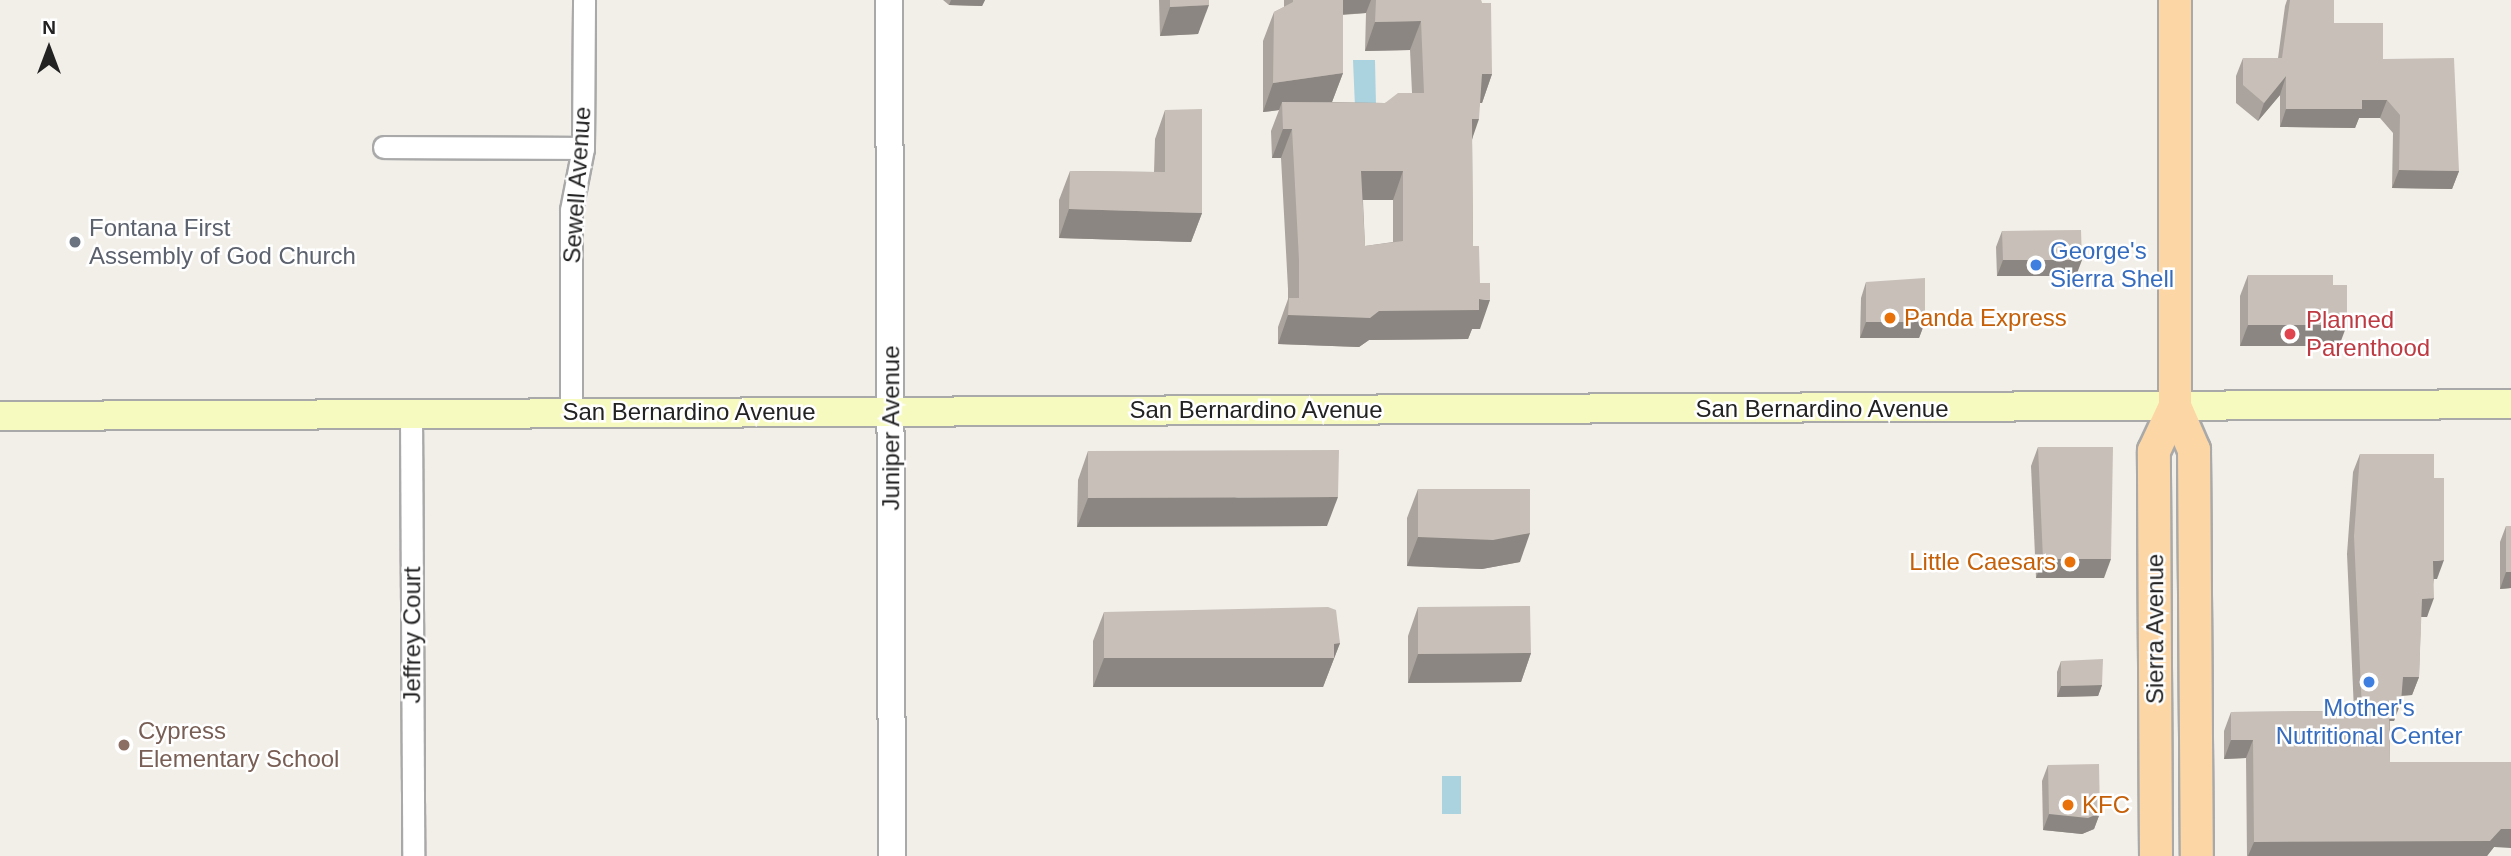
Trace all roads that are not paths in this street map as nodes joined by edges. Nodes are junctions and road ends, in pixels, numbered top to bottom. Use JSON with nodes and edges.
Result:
{"nodes":[{"id":1,"x":584,"y":0,"type":"edge"},
{"id":2,"x":889,"y":0,"type":"edge"},
{"id":3,"x":2175,"y":0,"type":"edge"},
{"id":4,"x":384,"y":147,"type":"dead end"},
{"id":5,"x":583,"y":148,"type":"junction"},
{"id":6,"x":2511,"y":404,"type":"edge"},
{"id":7,"x":2175,"y":406,"type":"junction"},
{"id":8,"x":891,"y":411,"type":"junction"},
{"id":9,"x":571,"y":412,"type":"junction"},
{"id":10,"x":411,"y":413,"type":"junction"},
{"id":11,"x":0,"y":416,"type":"edge"},
{"id":12,"x":412,"y":856,"type":"edge"},
{"id":13,"x":892,"y":856,"type":"edge"},
{"id":14,"x":2156,"y":856,"type":"edge"},
{"id":15,"x":2197,"y":856,"type":"edge"}],
"edges":[{"from":1,"to":5,"type":"street","name":"Sewell Avenue"},
{"from":2,"to":8,"type":"street","name":"Juniper Avenue"},
{"from":3,"to":7,"type":"main road","name":"Sierra Avenue"},
{"from":4,"to":5,"type":"street"},
{"from":5,"to":9,"type":"street","name":"Sewell Avenue"},
{"from":6,"to":7,"type":"main road","name":"San Bernardino Avenue"},
{"from":7,"to":8,"type":"main road","name":"San Bernardino Avenue"},
{"from":7,"to":14,"type":"main road","name":"Sierra Avenue"},
{"from":7,"to":15,"type":"main road","name":"Sierra Avenue"},
{"from":8,"to":9,"type":"main road","name":"San Bernardino Avenue"},
{"from":8,"to":13,"type":"street","name":"Juniper Avenue"},
{"from":9,"to":10,"type":"main road","name":"San Bernardino Avenue"},
{"from":10,"to":11,"type":"main road","name":"San Bernardino Avenue"},
{"from":10,"to":12,"type":"street","name":"Jeffrey Court"}]}
